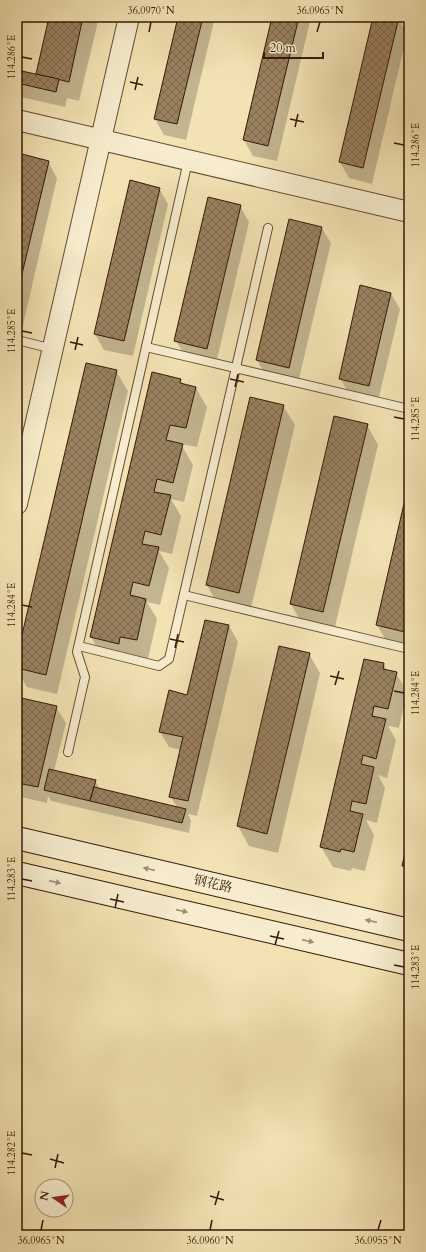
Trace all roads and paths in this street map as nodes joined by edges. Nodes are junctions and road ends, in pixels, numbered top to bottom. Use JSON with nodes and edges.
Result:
{"nodes":[{"id":1,"x":129,"y":17,"type":"edge"},
{"id":2,"x":17,"y":120,"type":"edge"},
{"id":3,"x":101,"y":139,"type":"junction"},
{"id":4,"x":188,"y":160,"type":"junction"},
{"id":5,"x":409,"y":212,"type":"edge"},
{"id":6,"x":268,"y":228,"type":"dead end"},
{"id":7,"x":17,"y":340,"type":"edge"},
{"id":8,"x":146,"y":347,"type":"junction"},
{"id":9,"x":53,"y":349,"type":"junction"},
{"id":10,"x":236,"y":368,"type":"junction"},
{"id":11,"x":409,"y":409,"type":"edge"},
{"id":12,"x":17,"y":504,"type":"edge"},
{"id":13,"x":184,"y":595,"type":"junction"},
{"id":14,"x":79,"y":646,"type":"junction"},
{"id":15,"x":409,"y":648,"type":"edge"},
{"id":16,"x":68,"y":752,"type":"dead end"},
{"id":17,"x":17,"y":838,"type":"edge"},
{"id":18,"x":17,"y":873,"type":"edge"},
{"id":19,"x":409,"y":930,"type":"edge"},
{"id":20,"x":409,"y":964,"type":"edge"}],
"edges":[{"from":1,"to":3,"type":"street"},
{"from":2,"to":3,"type":"street"},
{"from":3,"to":4,"type":"street"},
{"from":3,"to":9,"type":"street"},
{"from":4,"to":5,"type":"street"},
{"from":4,"to":8,"type":"lane"},
{"from":6,"to":10,"type":"lane"},
{"from":7,"to":9,"type":"lane"},
{"from":8,"to":10,"type":"lane"},
{"from":8,"to":14,"type":"lane"},
{"from":9,"to":12,"type":"street"},
{"from":10,"to":11,"type":"lane"},
{"from":10,"to":13,"type":"lane"},
{"from":13,"to":14,"type":"lane"},
{"from":13,"to":15,"type":"lane"},
{"from":14,"to":16,"type":"lane"},
{"from":19,"to":17,"type":"main road","name":"钢花路","one_way":true},
{"from":18,"to":20,"type":"main road","one_way":true}]}
